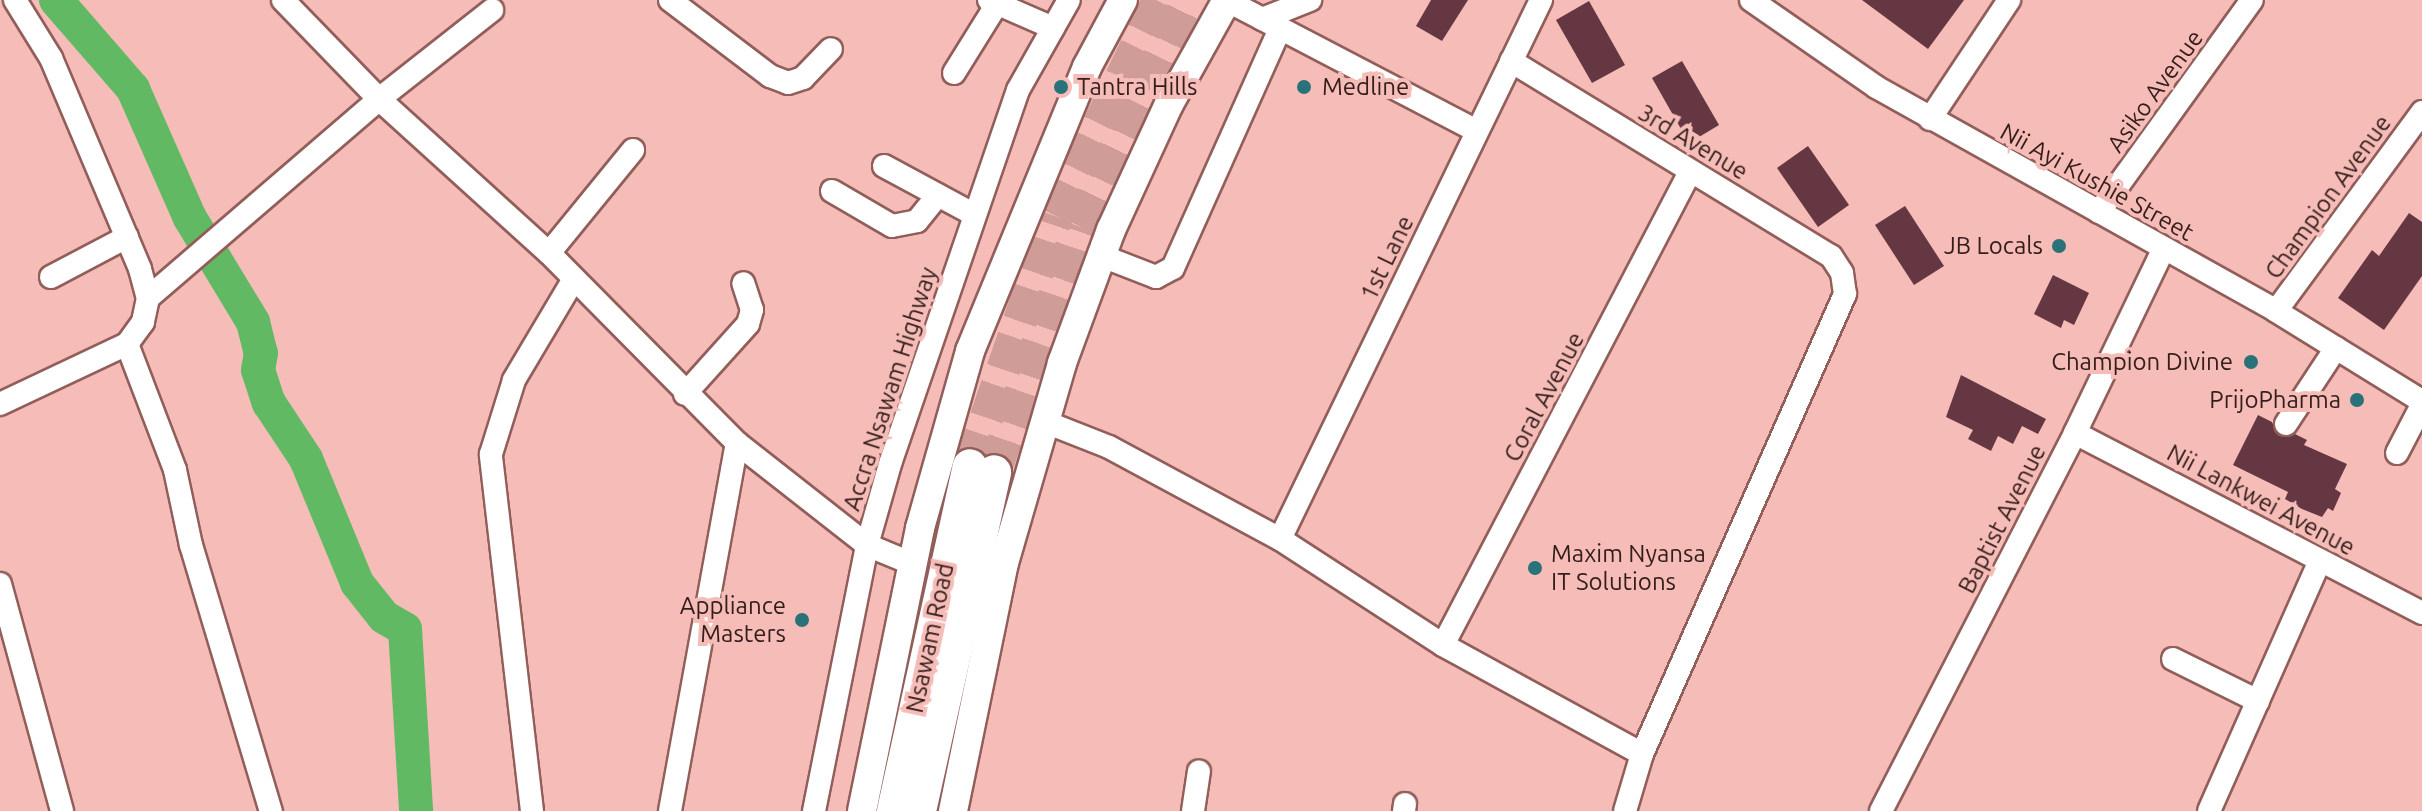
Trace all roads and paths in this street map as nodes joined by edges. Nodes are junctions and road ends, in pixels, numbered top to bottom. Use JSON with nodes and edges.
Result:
{"nodes":[{"id":1,"x":15,"y":0,"type":"edge"},
{"id":2,"x":283,"y":0,"type":"edge"},
{"id":3,"x":670,"y":0,"type":"edge"},
{"id":4,"x":1069,"y":0,"type":"edge"},
{"id":5,"x":1123,"y":0,"type":"edge"},
{"id":6,"x":1226,"y":0,"type":"edge"},
{"id":7,"x":1310,"y":0,"type":"edge"},
{"id":8,"x":1541,"y":0,"type":"edge"},
{"id":9,"x":1751,"y":0,"type":"edge"},
{"id":10,"x":2009,"y":0,"type":"edge"},
{"id":11,"x":2252,"y":0,"type":"edge"},
{"id":12,"x":993,"y":2,"type":"edge"},
{"id":13,"x":492,"y":10,"type":"dead end"},
{"id":14,"x":1271,"y":24,"type":"junction"},
{"id":15,"x":1053,"y":28,"type":"junction"},
{"id":16,"x":831,"y":49,"type":"dead end"},
{"id":17,"x":1511,"y":61,"type":"junction"},
{"id":18,"x":954,"y":73,"type":"dead end"},
{"id":19,"x":379,"y":99,"type":"junction"},
{"id":20,"x":2422,"y":112,"type":"edge"},
{"id":21,"x":1930,"y":119,"type":"junction"},
{"id":22,"x":1477,"y":131,"type":"junction"},
{"id":23,"x":633,"y":150,"type":"dead end"},
{"id":24,"x":884,"y":166,"type":"dead end"},
{"id":25,"x":1690,"y":172,"type":"junction"},
{"id":26,"x":832,"y":191,"type":"dead end"},
{"id":27,"x":938,"y":195,"type":"junction"},
{"id":28,"x":2099,"y":212,"type":"junction"},
{"id":29,"x":975,"y":215,"type":"junction"},
{"id":30,"x":127,"y":237,"type":"junction"},
{"id":31,"x":2164,"y":248,"type":"junction"},
{"id":32,"x":549,"y":253,"type":"junction"},
{"id":33,"x":1102,"y":256,"type":"junction"},
{"id":34,"x":51,"y":277,"type":"dead end"},
{"id":35,"x":574,"y":279,"type":"junction"},
{"id":36,"x":743,"y":283,"type":"dead end"},
{"id":37,"x":148,"y":298,"type":"junction"},
{"id":38,"x":2276,"y":311,"type":"junction"},
{"id":39,"x":127,"y":344,"type":"junction"},
{"id":40,"x":2336,"y":348,"type":"junction"},
{"id":41,"x":685,"y":394,"type":"junction"},
{"id":42,"x":2422,"y":403,"type":"edge"},
{"id":43,"x":0,"y":404,"type":"edge"},
{"id":44,"x":1043,"y":421,"type":"junction"},
{"id":45,"x":2286,"y":424,"type":"dead end"},
{"id":46,"x":2075,"y":433,"type":"junction"},
{"id":47,"x":737,"y":443,"type":"junction"},
{"id":48,"x":2397,"y":453,"type":"dead end"},
{"id":49,"x":1280,"y":539,"type":"junction"},
{"id":50,"x":867,"y":545,"type":"junction"},
{"id":51,"x":2320,"y":560,"type":"junction"},
{"id":52,"x":913,"y":564,"type":"junction"},
{"id":53,"x":0,"y":584,"type":"edge"},
{"id":54,"x":2422,"y":613,"type":"edge"},
{"id":55,"x":1443,"y":645,"type":"junction"},
{"id":56,"x":2173,"y":659,"type":"dead end"},
{"id":57,"x":2258,"y":701,"type":"junction"},
{"id":58,"x":1642,"y":754,"type":"junction"},
{"id":59,"x":1199,"y":771,"type":"dead end"},
{"id":60,"x":62,"y":811,"type":"edge"},
{"id":61,"x":271,"y":811,"type":"edge"},
{"id":62,"x":532,"y":811,"type":"edge"},
{"id":63,"x":670,"y":811,"type":"edge"},
{"id":64,"x":814,"y":811,"type":"edge"},
{"id":65,"x":862,"y":811,"type":"edge"},
{"id":66,"x":894,"y":811,"type":"edge"},
{"id":67,"x":919,"y":811,"type":"edge"},
{"id":68,"x":953,"y":811,"type":"edge"},
{"id":69,"x":1193,"y":811,"type":"edge"},
{"id":70,"x":1625,"y":811,"type":"edge"},
{"id":71,"x":1881,"y":811,"type":"edge"},
{"id":72,"x":2209,"y":811,"type":"edge"}],
"edges":[{"from":1,"to":30,"type":"street"},
{"from":2,"to":19,"type":"street"},
{"from":3,"to":16,"type":"street"},
{"from":4,"to":15,"type":"street","name":"Accra Nsawam Highway"},
{"from":5,"to":52,"type":"main road"},
{"from":6,"to":14,"type":"street"},
{"from":6,"to":33,"type":"main road"},
{"from":7,"to":14,"type":"street"},
{"from":8,"to":17,"type":"street","name":"1st Lane"},
{"from":9,"to":21,"type":"street","name":"Nii Ayi Kushie Street"},
{"from":10,"to":21,"type":"street"},
{"from":11,"to":28,"type":"street","name":"Asiko Avenue"},
{"from":12,"to":15,"type":"street"},
{"from":12,"to":18,"type":"street"},
{"from":13,"to":19,"type":"street"},
{"from":14,"to":22,"type":"street"},
{"from":14,"to":33,"type":"street"},
{"from":15,"to":29,"type":"street","name":"Accra Nsawam Highway"},
{"from":17,"to":22,"type":"street","name":"1st Lane"},
{"from":17,"to":25,"type":"street","name":"3rd Avenue"},
{"from":19,"to":32,"type":"street"},
{"from":19,"to":37,"type":"street"},
{"from":20,"to":38,"type":"street","name":"Champion Avenue"},
{"from":21,"to":28,"type":"street","name":"Nii Ayi Kushie Street"},
{"from":22,"to":49,"type":"street","name":"1st Lane"},
{"from":23,"to":32,"type":"street"},
{"from":24,"to":27,"type":"street"},
{"from":25,"to":55,"type":"street","name":"Coral Avenue"},
{"from":25,"to":58,"type":"street","name":"3rd Avenue"},
{"from":26,"to":27,"type":"street"},
{"from":27,"to":29,"type":"street"},
{"from":28,"to":31,"type":"street","name":"Nii Ayi Kushie Street"},
{"from":29,"to":50,"type":"street","name":"Accra Nsawam Highway"},
{"from":30,"to":34,"type":"street"},
{"from":30,"to":37,"type":"street"},
{"from":31,"to":38,"type":"street","name":"Nii Ayi Kushie Street"},
{"from":31,"to":46,"type":"street","name":"Baptist Avenue"},
{"from":32,"to":35,"type":"street"},
{"from":33,"to":44,"type":"main road"},
{"from":35,"to":41,"type":"street"},
{"from":35,"to":62,"type":"street"},
{"from":36,"to":41,"type":"street"},
{"from":37,"to":39,"type":"street"},
{"from":38,"to":40,"type":"street","name":"Nii Ayi Kushie Street"},
{"from":39,"to":43,"type":"street"},
{"from":39,"to":61,"type":"street"},
{"from":40,"to":42,"type":"street","name":"Nii Ayi Kushie Street"},
{"from":40,"to":45,"type":"street"},
{"from":41,"to":47,"type":"street"},
{"from":42,"to":48,"type":"street"},
{"from":44,"to":49,"type":"street"},
{"from":44,"to":68,"type":"main road"},
{"from":46,"to":51,"type":"street","name":"Nii Lankwei Avenue"},
{"from":46,"to":71,"type":"street","name":"Baptist Avenue"},
{"from":47,"to":50,"type":"street"},
{"from":47,"to":63,"type":"street"},
{"from":49,"to":55,"type":"street"},
{"from":50,"to":52,"type":"street"},
{"from":50,"to":64,"type":"street","name":"Accra Nsawam Highway"},
{"from":51,"to":54,"type":"street","name":"Nii Lankwei Avenue"},
{"from":51,"to":57,"type":"street"},
{"from":52,"to":65,"type":"main road"},
{"from":53,"to":60,"type":"street"},
{"from":55,"to":58,"type":"street"},
{"from":56,"to":57,"type":"street"},
{"from":57,"to":72,"type":"street"},
{"from":58,"to":70,"type":"street"},
{"from":59,"to":69,"type":"street"},
{"from":66,"to":67,"type":"highway","name":"Nsawam Road"}]}
